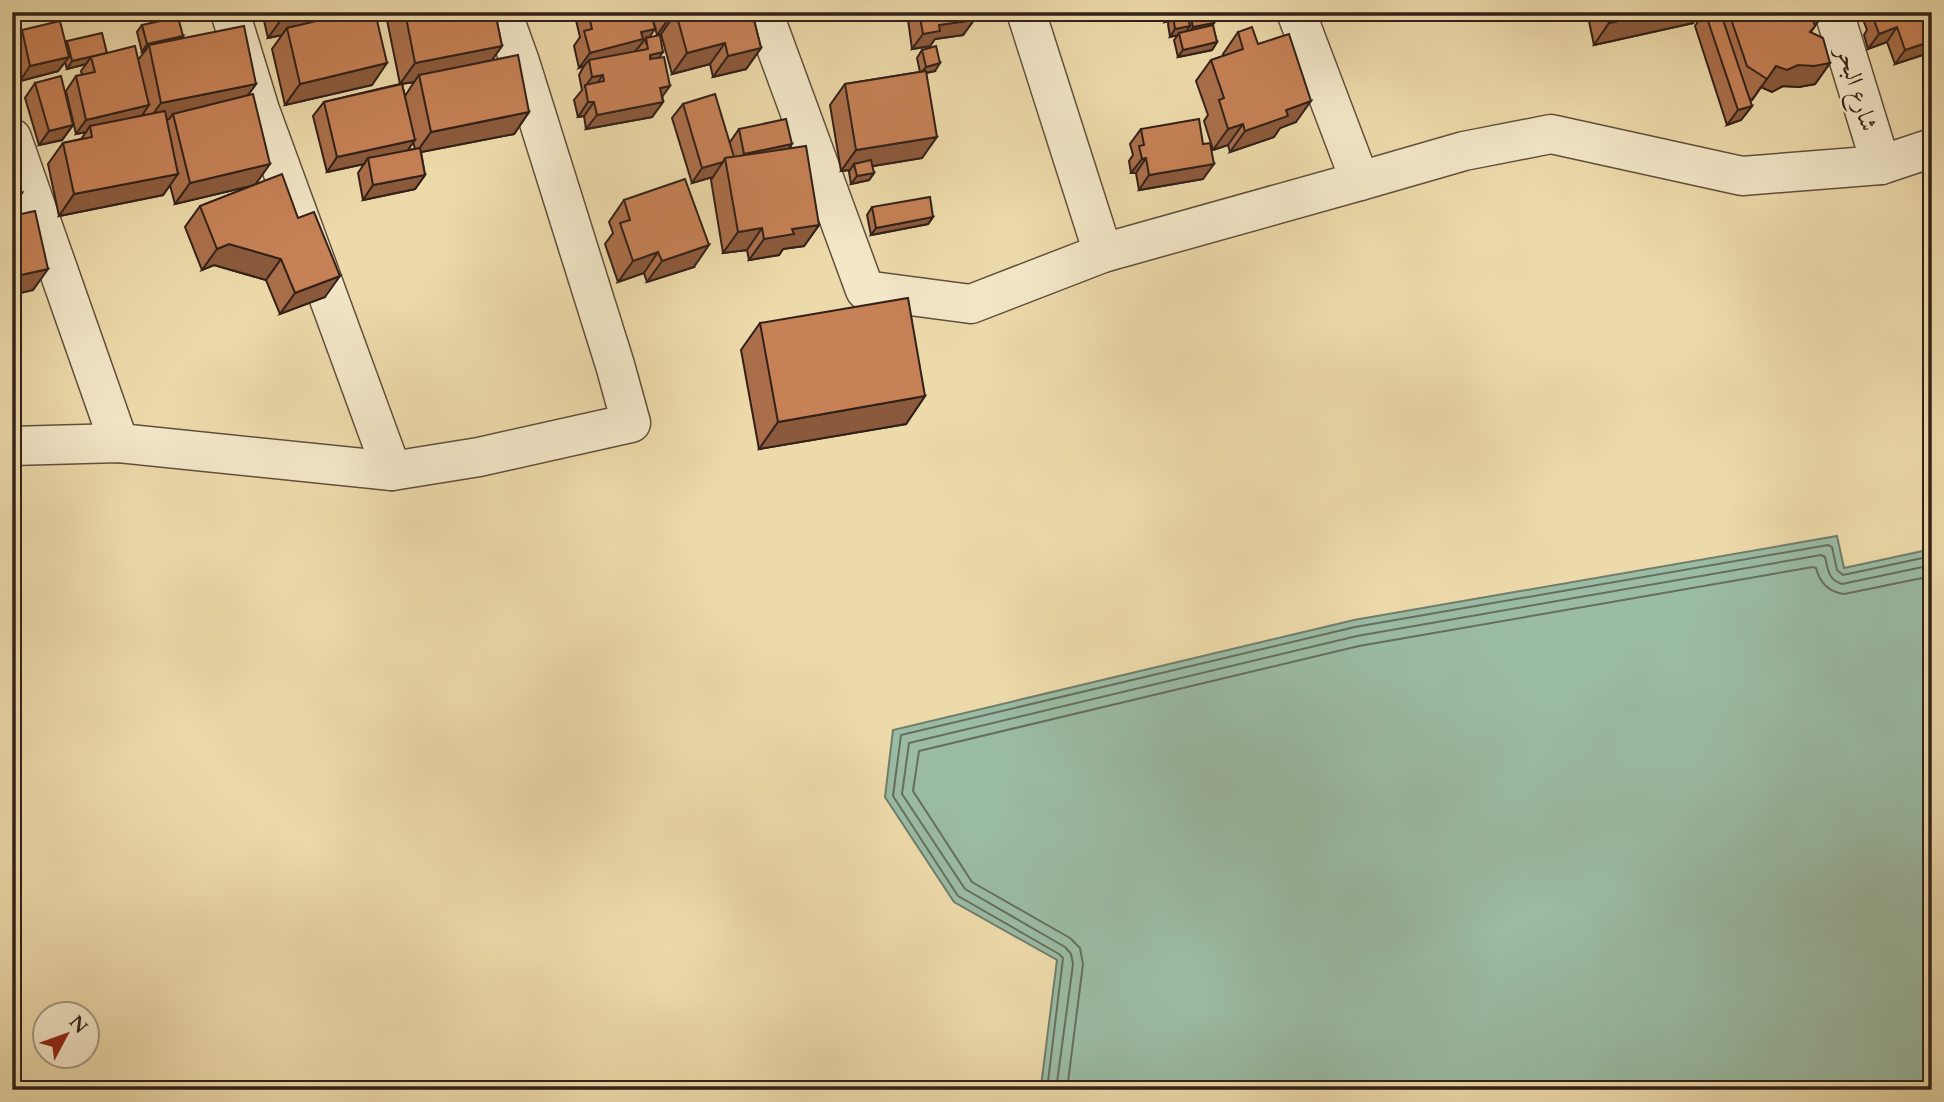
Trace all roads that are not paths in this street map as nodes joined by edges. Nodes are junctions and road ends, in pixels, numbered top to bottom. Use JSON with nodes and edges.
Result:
{"nodes":[{"id":1,"x":230,"y":12,"type":"edge"},
{"id":2,"x":502,"y":12,"type":"edge"},
{"id":3,"x":763,"y":12,"type":"edge"},
{"id":4,"x":1026,"y":12,"type":"edge"},
{"id":5,"x":1296,"y":12,"type":"edge"},
{"id":6,"x":1833,"y":12,"type":"edge"},
{"id":7,"x":12,"y":138,"type":"edge"},
{"id":8,"x":1932,"y":148,"type":"edge"},
{"id":9,"x":1881,"y":165,"type":"junction"},
{"id":10,"x":1360,"y":181,"type":"junction"},
{"id":11,"x":1103,"y":253,"type":"junction"},
{"id":12,"x":119,"y":443,"type":"junction"},
{"id":13,"x":12,"y":446,"type":"edge"},
{"id":14,"x":392,"y":471,"type":"junction"}],
"edges":[{"from":1,"to":14,"type":"street"},
{"from":2,"to":14,"type":"street"},
{"from":3,"to":11,"type":"street"},
{"from":4,"to":11,"type":"street"},
{"from":5,"to":10,"type":"street"},
{"from":6,"to":9,"type":"street","name":"شارع البحر"},
{"from":7,"to":12,"type":"street"},
{"from":8,"to":9,"type":"street"},
{"from":9,"to":10,"type":"street"},
{"from":10,"to":11,"type":"street"},
{"from":12,"to":13,"type":"street"},
{"from":12,"to":14,"type":"street"}]}
